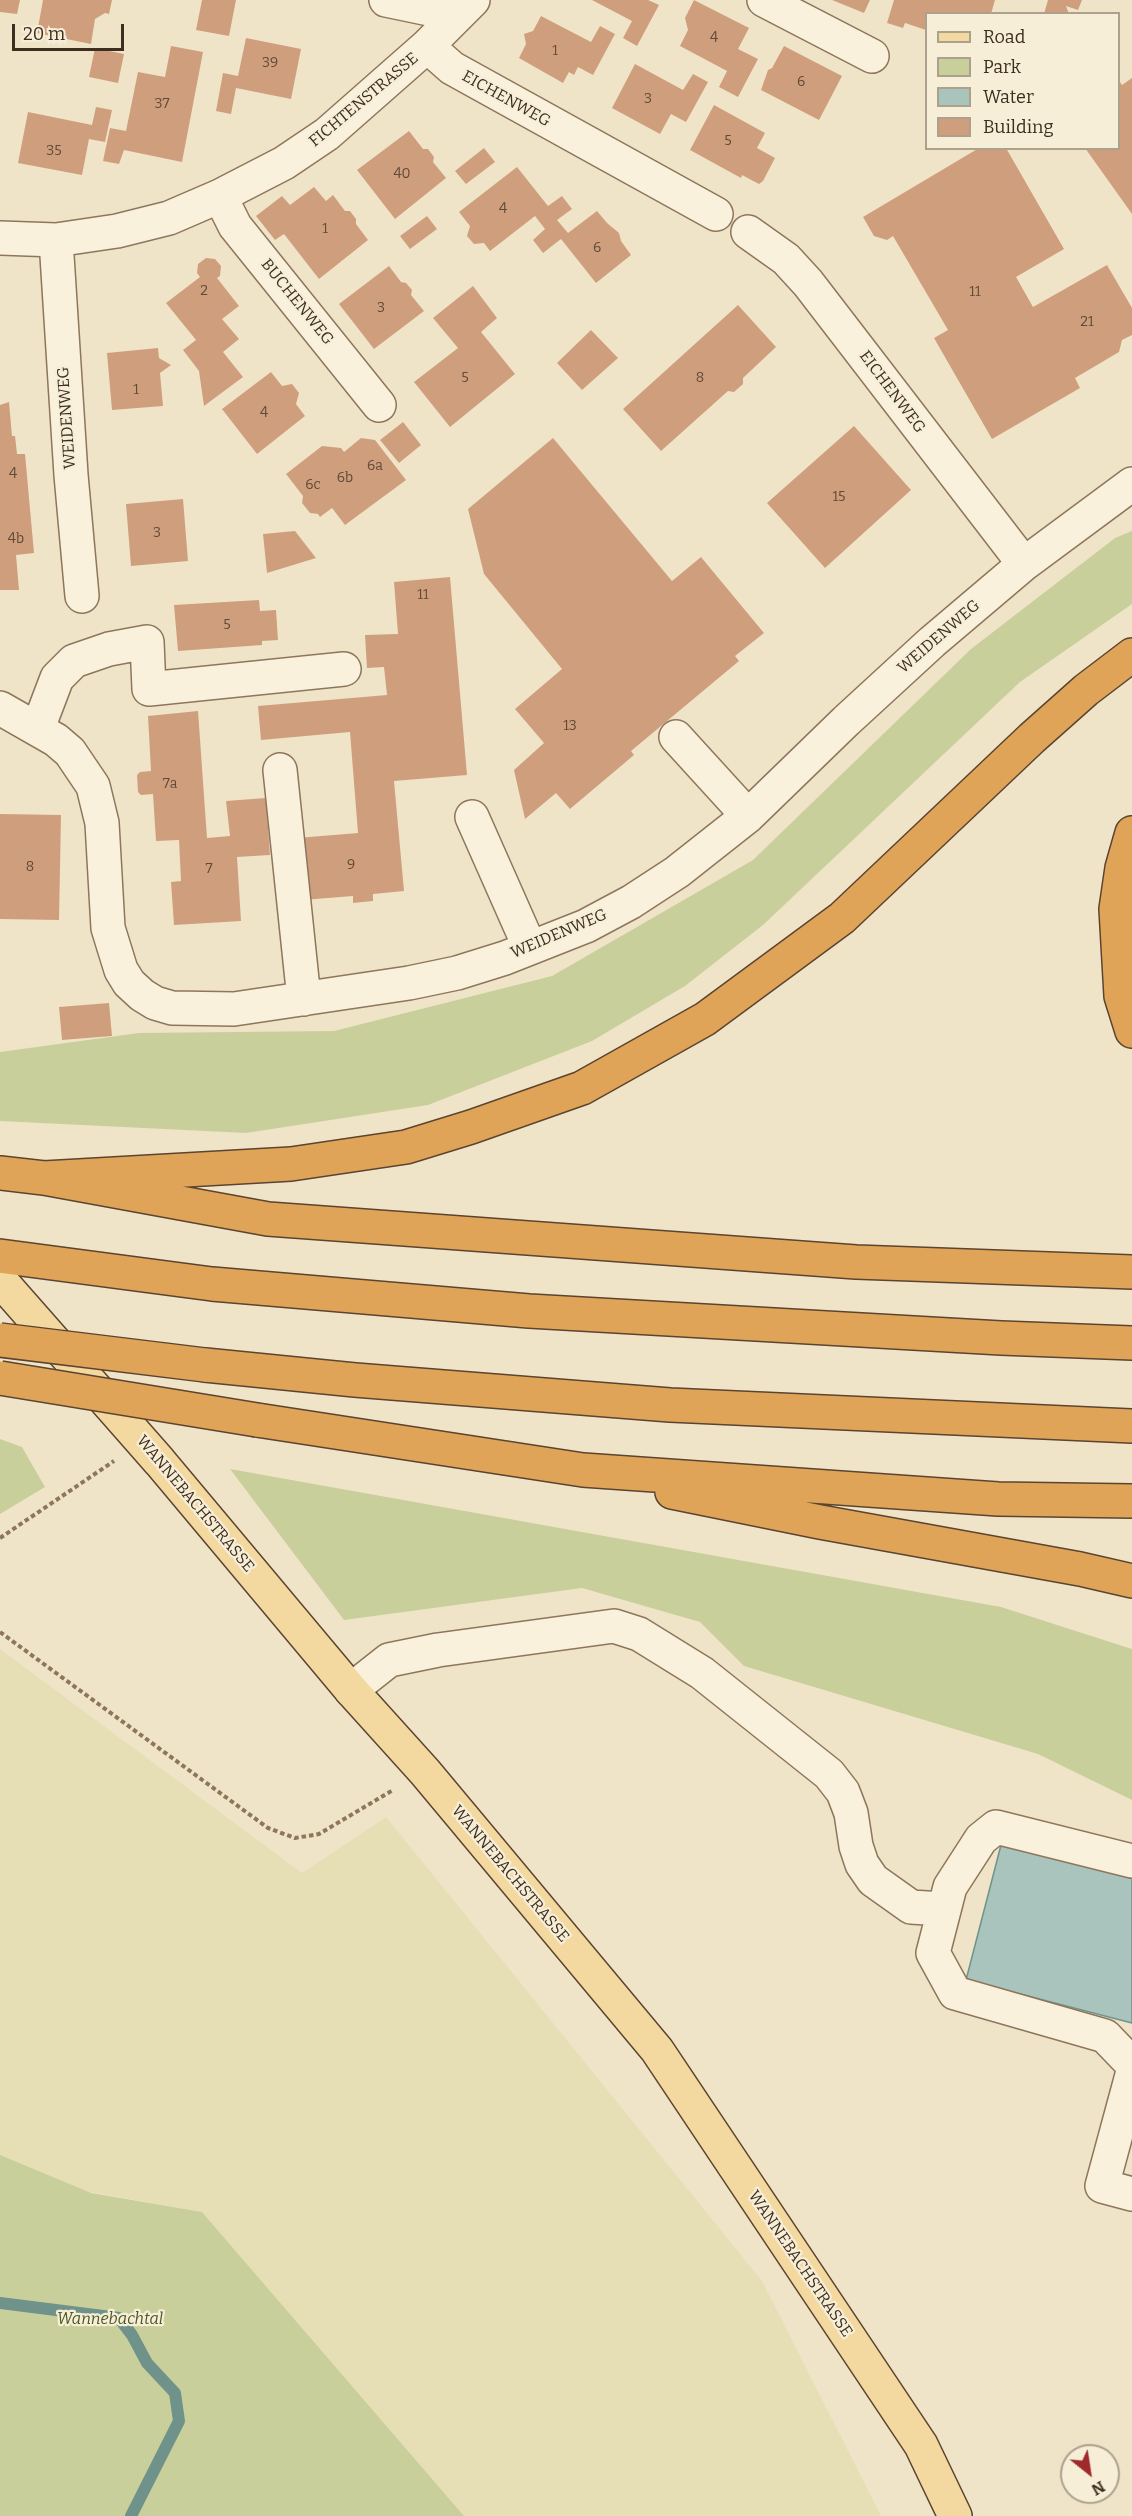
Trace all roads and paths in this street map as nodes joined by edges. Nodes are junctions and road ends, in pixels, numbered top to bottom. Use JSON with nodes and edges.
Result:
{"nodes":[{"id":1,"x":386,"y":0,"type":"edge"},
{"id":2,"x":764,"y":0,"type":"edge"},
{"id":3,"x":465,"y":8,"type":"edge"},
{"id":4,"x":427,"y":46,"type":"junction"},
{"id":5,"x":872,"y":56,"type":"dead end"},
{"id":6,"x":220,"y":196,"type":"junction"},
{"id":7,"x":716,"y":214,"type":"dead end"},
{"id":8,"x":748,"y":232,"type":"dead end"},
{"id":9,"x":0,"y":238,"type":"edge"},
{"id":10,"x":56,"y":240,"type":"junction"},
{"id":11,"x":379,"y":405,"type":"dead end"},
{"id":12,"x":1132,"y":484,"type":"edge"},
{"id":13,"x":1024,"y":564,"type":"junction"},
{"id":14,"x":82,"y":596,"type":"dead end"},
{"id":15,"x":1132,"y":655,"type":"edge"},
{"id":16,"x":344,"y":669,"type":"dead end"},
{"id":17,"x":0,"y":708,"type":"edge"},
{"id":18,"x":38,"y":728,"type":"junction"},
{"id":19,"x":676,"y":736,"type":"dead end"},
{"id":20,"x":280,"y":770,"type":"dead end"},
{"id":21,"x":748,"y":816,"type":"junction"},
{"id":22,"x":472,"y":817,"type":"dead end"},
{"id":23,"x":1132,"y":833,"type":"edge"},
{"id":24,"x":530,"y":948,"type":"junction"},
{"id":25,"x":304,"y":999,"type":"junction"},
{"id":26,"x":1132,"y":1031,"type":"edge"},
{"id":27,"x":0,"y":1173,"type":"edge"},
{"id":28,"x":44,"y":1178,"type":"junction"},
{"id":29,"x":0,"y":1256,"type":"edge"},
{"id":30,"x":1132,"y":1272,"type":"edge"},
{"id":31,"x":0,"y":1280,"type":"edge"},
{"id":32,"x":0,"y":1340,"type":"edge"},
{"id":33,"x":1132,"y":1343,"type":"edge"},
{"id":34,"x":0,"y":1378,"type":"edge"},
{"id":35,"x":1132,"y":1426,"type":"edge"},
{"id":36,"x":141,"y":1442,"type":"junction"},
{"id":37,"x":583,"y":1470,"type":"junction"},
{"id":38,"x":1132,"y":1502,"type":"edge"},
{"id":39,"x":0,"y":1538,"type":"edge"},
{"id":40,"x":1132,"y":1581,"type":"edge"},
{"id":41,"x":0,"y":1632,"type":"edge"},
{"id":42,"x":351,"y":1690,"type":"junction"},
{"id":43,"x":424,"y":1772,"type":"junction"},
{"id":44,"x":1132,"y":1861,"type":"edge"},
{"id":45,"x":943,"y":1909,"type":"junction"},
{"id":46,"x":1132,"y":2064,"type":"edge"},
{"id":47,"x":1132,"y":2074,"type":"edge"},
{"id":48,"x":1132,"y":2193,"type":"edge"},
{"id":49,"x":955,"y":2516,"type":"edge"}],
"edges":[{"from":1,"to":3,"type":"street"},
{"from":2,"to":5,"type":"street"},
{"from":3,"to":4,"type":"street","name":"FICHTENSTRASSE"},
{"from":4,"to":6,"type":"street","name":"FICHTENSTRASSE"},
{"from":4,"to":7,"type":"street","name":"EICHENWEG"},
{"from":6,"to":10,"type":"street","name":"FICHTENSTRASSE"},
{"from":6,"to":11,"type":"street","name":"BUCHENWEG"},
{"from":8,"to":13,"type":"street","name":"EICHENWEG"},
{"from":9,"to":10,"type":"street","name":"FICHTENSTRASSE"},
{"from":10,"to":14,"type":"street","name":"WEIDENWEG"},
{"from":12,"to":13,"type":"street","name":"WEIDENWEG"},
{"from":13,"to":21,"type":"street","name":"WEIDENWEG"},
{"from":15,"to":28,"type":"highway"},
{"from":16,"to":18,"type":"street"},
{"from":17,"to":18,"type":"street","name":"WEIDENWEG"},
{"from":18,"to":25,"type":"street","name":"WEIDENWEG"},
{"from":19,"to":21,"type":"street"},
{"from":20,"to":25,"type":"street"},
{"from":21,"to":24,"type":"street","name":"WEIDENWEG"},
{"from":22,"to":24,"type":"street"},
{"from":23,"to":26,"type":"highway"},
{"from":24,"to":25,"type":"street","name":"WEIDENWEG"},
{"from":27,"to":28,"type":"highway"},
{"from":28,"to":30,"type":"highway"},
{"from":29,"to":33,"type":"highway"},
{"from":31,"to":36,"type":"main road","name":"WANNEBACHSTRASSE"},
{"from":32,"to":35,"type":"highway","bridge":true},
{"from":34,"to":37,"type":"highway","bridge":true},
{"from":36,"to":39,"type":"path"},
{"from":36,"to":42,"type":"main road","name":"WANNEBACHSTRASSE"},
{"from":37,"to":38,"type":"highway"},
{"from":37,"to":40,"type":"highway"},
{"from":41,"to":43,"type":"path"},
{"from":42,"to":43,"type":"main road","name":"WANNEBACHSTRASSE"},
{"from":42,"to":45,"type":"street"},
{"from":43,"to":49,"type":"main road","name":"WANNEBACHSTRASSE"},
{"from":44,"to":45,"type":"street"},
{"from":45,"to":46,"type":"street"},
{"from":47,"to":48,"type":"street"}]}
